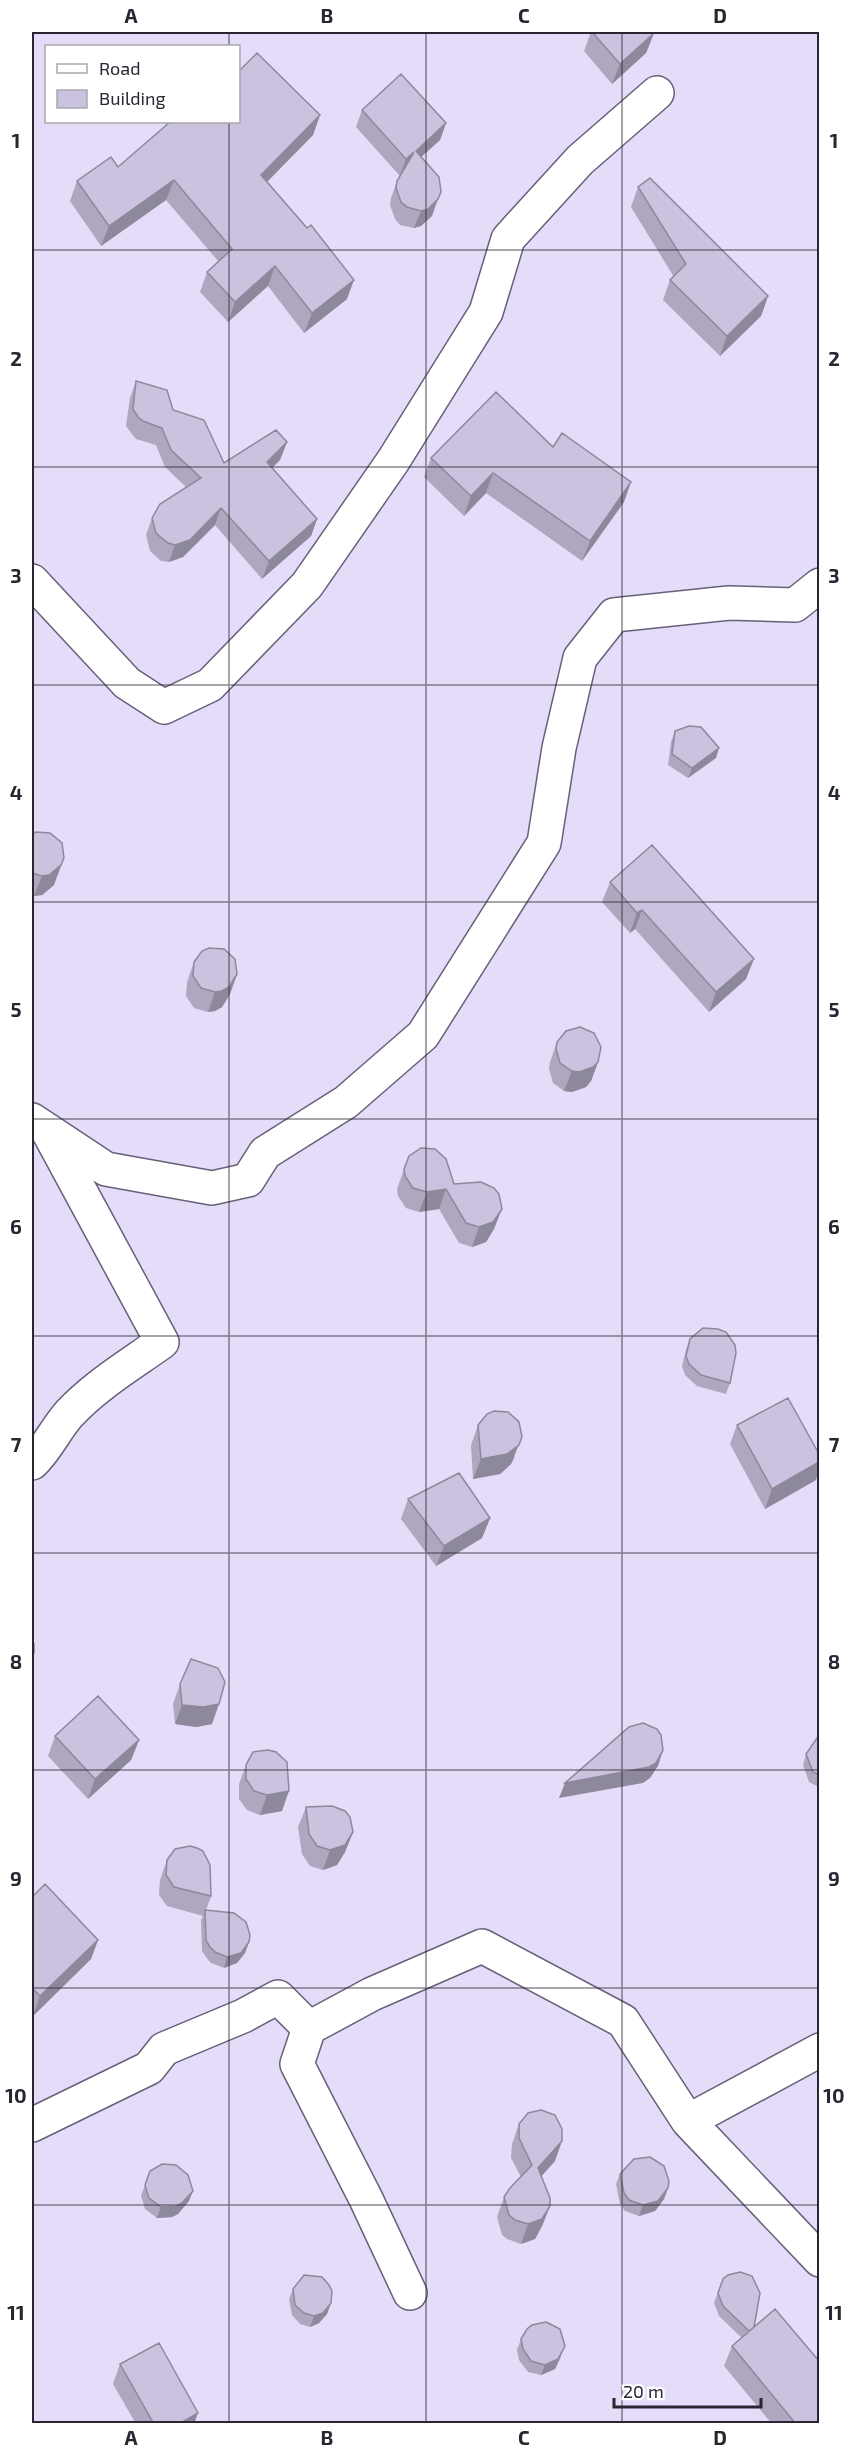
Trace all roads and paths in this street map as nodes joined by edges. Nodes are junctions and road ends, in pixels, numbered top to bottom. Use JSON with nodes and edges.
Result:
{"nodes":[{"id":1,"x":657,"y":93,"type":"dead end"},
{"id":2,"x":32,"y":581,"type":"edge"},
{"id":3,"x":819,"y":585,"type":"edge"},
{"id":4,"x":40,"y":1125,"type":"edge"},
{"id":5,"x":32,"y":1463,"type":"edge"},
{"id":6,"x":309,"y":2028,"type":"junction"},
{"id":7,"x":819,"y":2050,"type":"edge"},
{"id":8,"x":688,"y":2121,"type":"junction"},
{"id":9,"x":32,"y":2125,"type":"edge"},
{"id":10,"x":819,"y":2260,"type":"edge"},
{"id":11,"x":410,"y":2293,"type":"dead end"}],
"edges":[{"from":1,"to":2,"type":"street"},
{"from":3,"to":4,"type":"street"},
{"from":4,"to":5,"type":"street"},
{"from":6,"to":8,"type":"street"},
{"from":6,"to":9,"type":"street"},
{"from":6,"to":11,"type":"street"},
{"from":7,"to":8,"type":"street"},
{"from":8,"to":10,"type":"street"}]}
